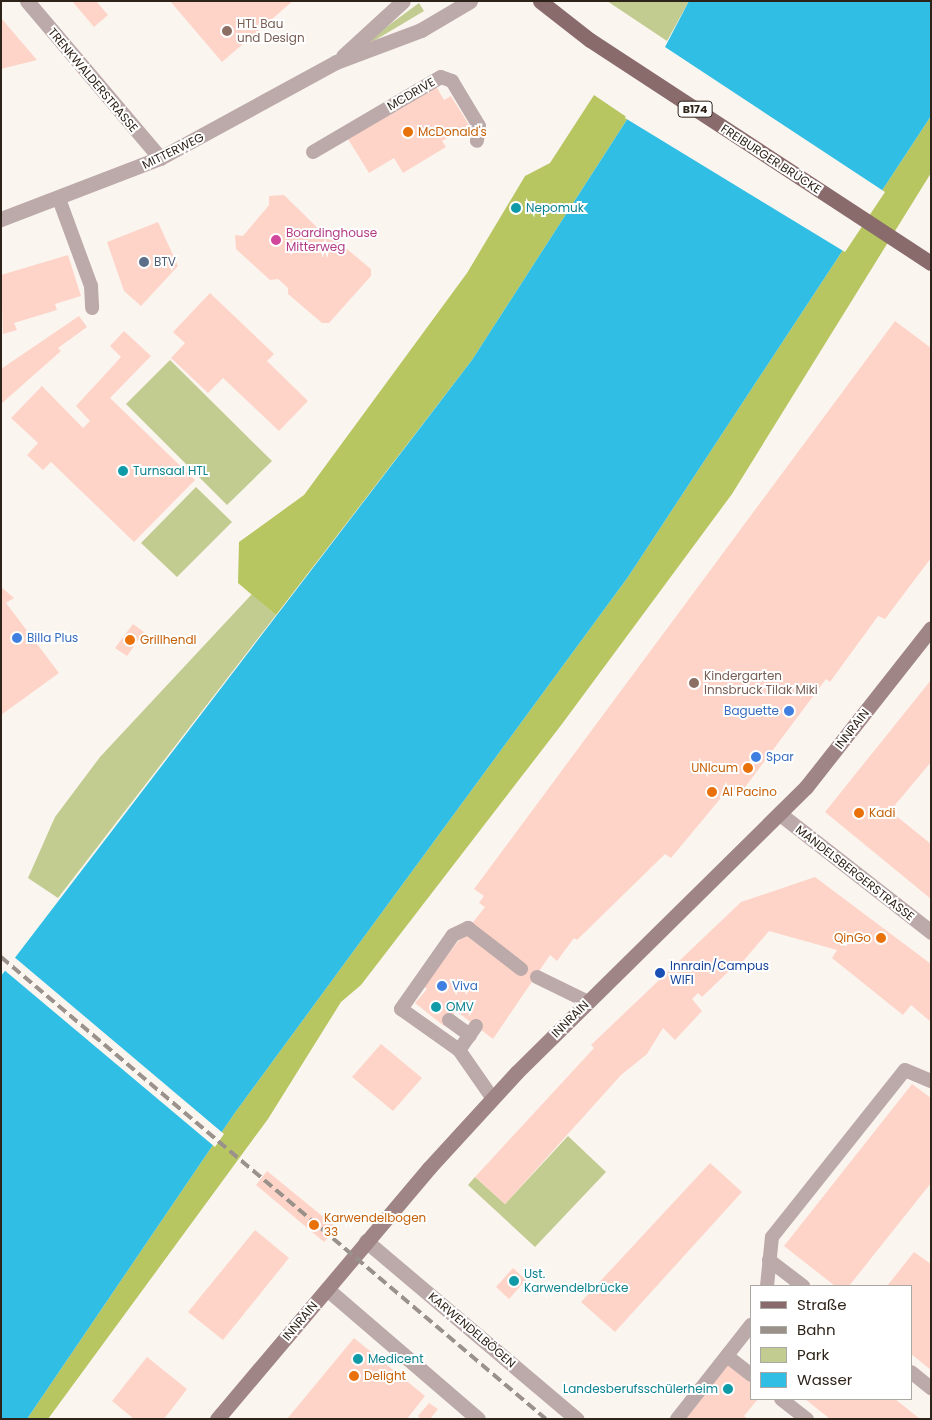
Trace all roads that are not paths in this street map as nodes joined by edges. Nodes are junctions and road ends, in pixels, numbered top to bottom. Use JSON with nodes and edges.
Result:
{"nodes":[{"id":1,"x":27,"y":1,"type":"edge"},
{"id":2,"x":403,"y":1,"type":"edge"},
{"id":3,"x":470,"y":1,"type":"edge"},
{"id":4,"x":540,"y":1,"type":"edge"},
{"id":5,"x":336,"y":62,"type":"junction"},
{"id":6,"x":477,"y":141,"type":"dead end"},
{"id":7,"x":313,"y":152,"type":"dead end"},
{"id":8,"x":160,"y":158,"type":"junction"},
{"id":9,"x":59,"y":199,"type":"junction"},
{"id":10,"x":1,"y":218,"type":"edge"},
{"id":11,"x":930,"y":263,"type":"edge"},
{"id":12,"x":92,"y":308,"type":"dead end"},
{"id":13,"x":931,"y":628,"type":"edge"},
{"id":14,"x":780,"y":814,"type":"junction"},
{"id":15,"x":931,"y":932,"type":"edge"},
{"id":16,"x":521,"y":969,"type":"dead end"},
{"id":17,"x":537,"y":977,"type":"dead end"},
{"id":18,"x":588,"y":1002,"type":"junction"},
{"id":19,"x":450,"y":1020,"type":"dead end"},
{"id":20,"x":459,"y":1050,"type":"junction"},
{"id":21,"x":931,"y":1081,"type":"edge"},
{"id":22,"x":493,"y":1098,"type":"junction"},
{"id":23,"x":366,"y":1241,"type":"junction"},
{"id":24,"x":769,"y":1260,"type":"junction"},
{"id":25,"x":767,"y":1285,"type":"edge"},
{"id":26,"x":802,"y":1285,"type":"edge"},
{"id":27,"x":327,"y":1289,"type":"junction"},
{"id":28,"x":750,"y":1326,"type":"edge"},
{"id":29,"x":727,"y":1356,"type":"junction"},
{"id":30,"x":912,"y":1373,"type":"edge"},
{"id":31,"x":750,"y":1374,"type":"edge"},
{"id":32,"x":931,"y":1388,"type":"edge"},
{"id":33,"x":782,"y":1400,"type":"edge"},
{"id":34,"x":217,"y":1419,"type":"edge"},
{"id":35,"x":478,"y":1419,"type":"edge"},
{"id":36,"x":577,"y":1419,"type":"edge"},
{"id":37,"x":677,"y":1419,"type":"edge"},
{"id":38,"x":807,"y":1419,"type":"edge"}],
"edges":[{"from":1,"to":8,"type":"street","name":"TRENKWALDERSTRASSE"},
{"from":2,"to":5,"type":"street","name":"MITTERWEG"},
{"from":3,"to":5,"type":"street","name":"MITTERWEG"},
{"from":4,"to":11,"type":"main road","name":"FREIBURGER BRÜCKE","number":"B174"},
{"from":5,"to":8,"type":"street","name":"MITTERWEG"},
{"from":6,"to":7,"type":"lane","name":"MCDRIVE"},
{"from":8,"to":9,"type":"street","name":"MITTERWEG"},
{"from":9,"to":10,"type":"street","name":"MITTERWEG"},
{"from":9,"to":12,"type":"lane"},
{"from":13,"to":14,"type":"main road","name":"INNRAIN"},
{"from":14,"to":15,"type":"street","name":"MANDELSBERGERSTRASSE"},
{"from":14,"to":18,"type":"main road","name":"INNRAIN"},
{"from":16,"to":20,"type":"lane"},
{"from":17,"to":18,"type":"lane"},
{"from":18,"to":22,"type":"main road","name":"INNRAIN"},
{"from":19,"to":20,"type":"lane"},
{"from":20,"to":22,"type":"lane"},
{"from":21,"to":24,"type":"lane"},
{"from":22,"to":23,"type":"main road","name":"INNRAIN"},
{"from":23,"to":27,"type":"main road","name":"INNRAIN"},
{"from":23,"to":36,"type":"street","name":"KARWENDELBÖGEN"},
{"from":24,"to":25,"type":"lane"},
{"from":24,"to":26,"type":"lane"},
{"from":27,"to":34,"type":"main road","name":"INNRAIN"},
{"from":27,"to":35,"type":"street"},
{"from":28,"to":29,"type":"lane"},
{"from":29,"to":31,"type":"lane"},
{"from":29,"to":37,"type":"lane"},
{"from":30,"to":32,"type":"lane"},
{"from":33,"to":38,"type":"lane"}]}
